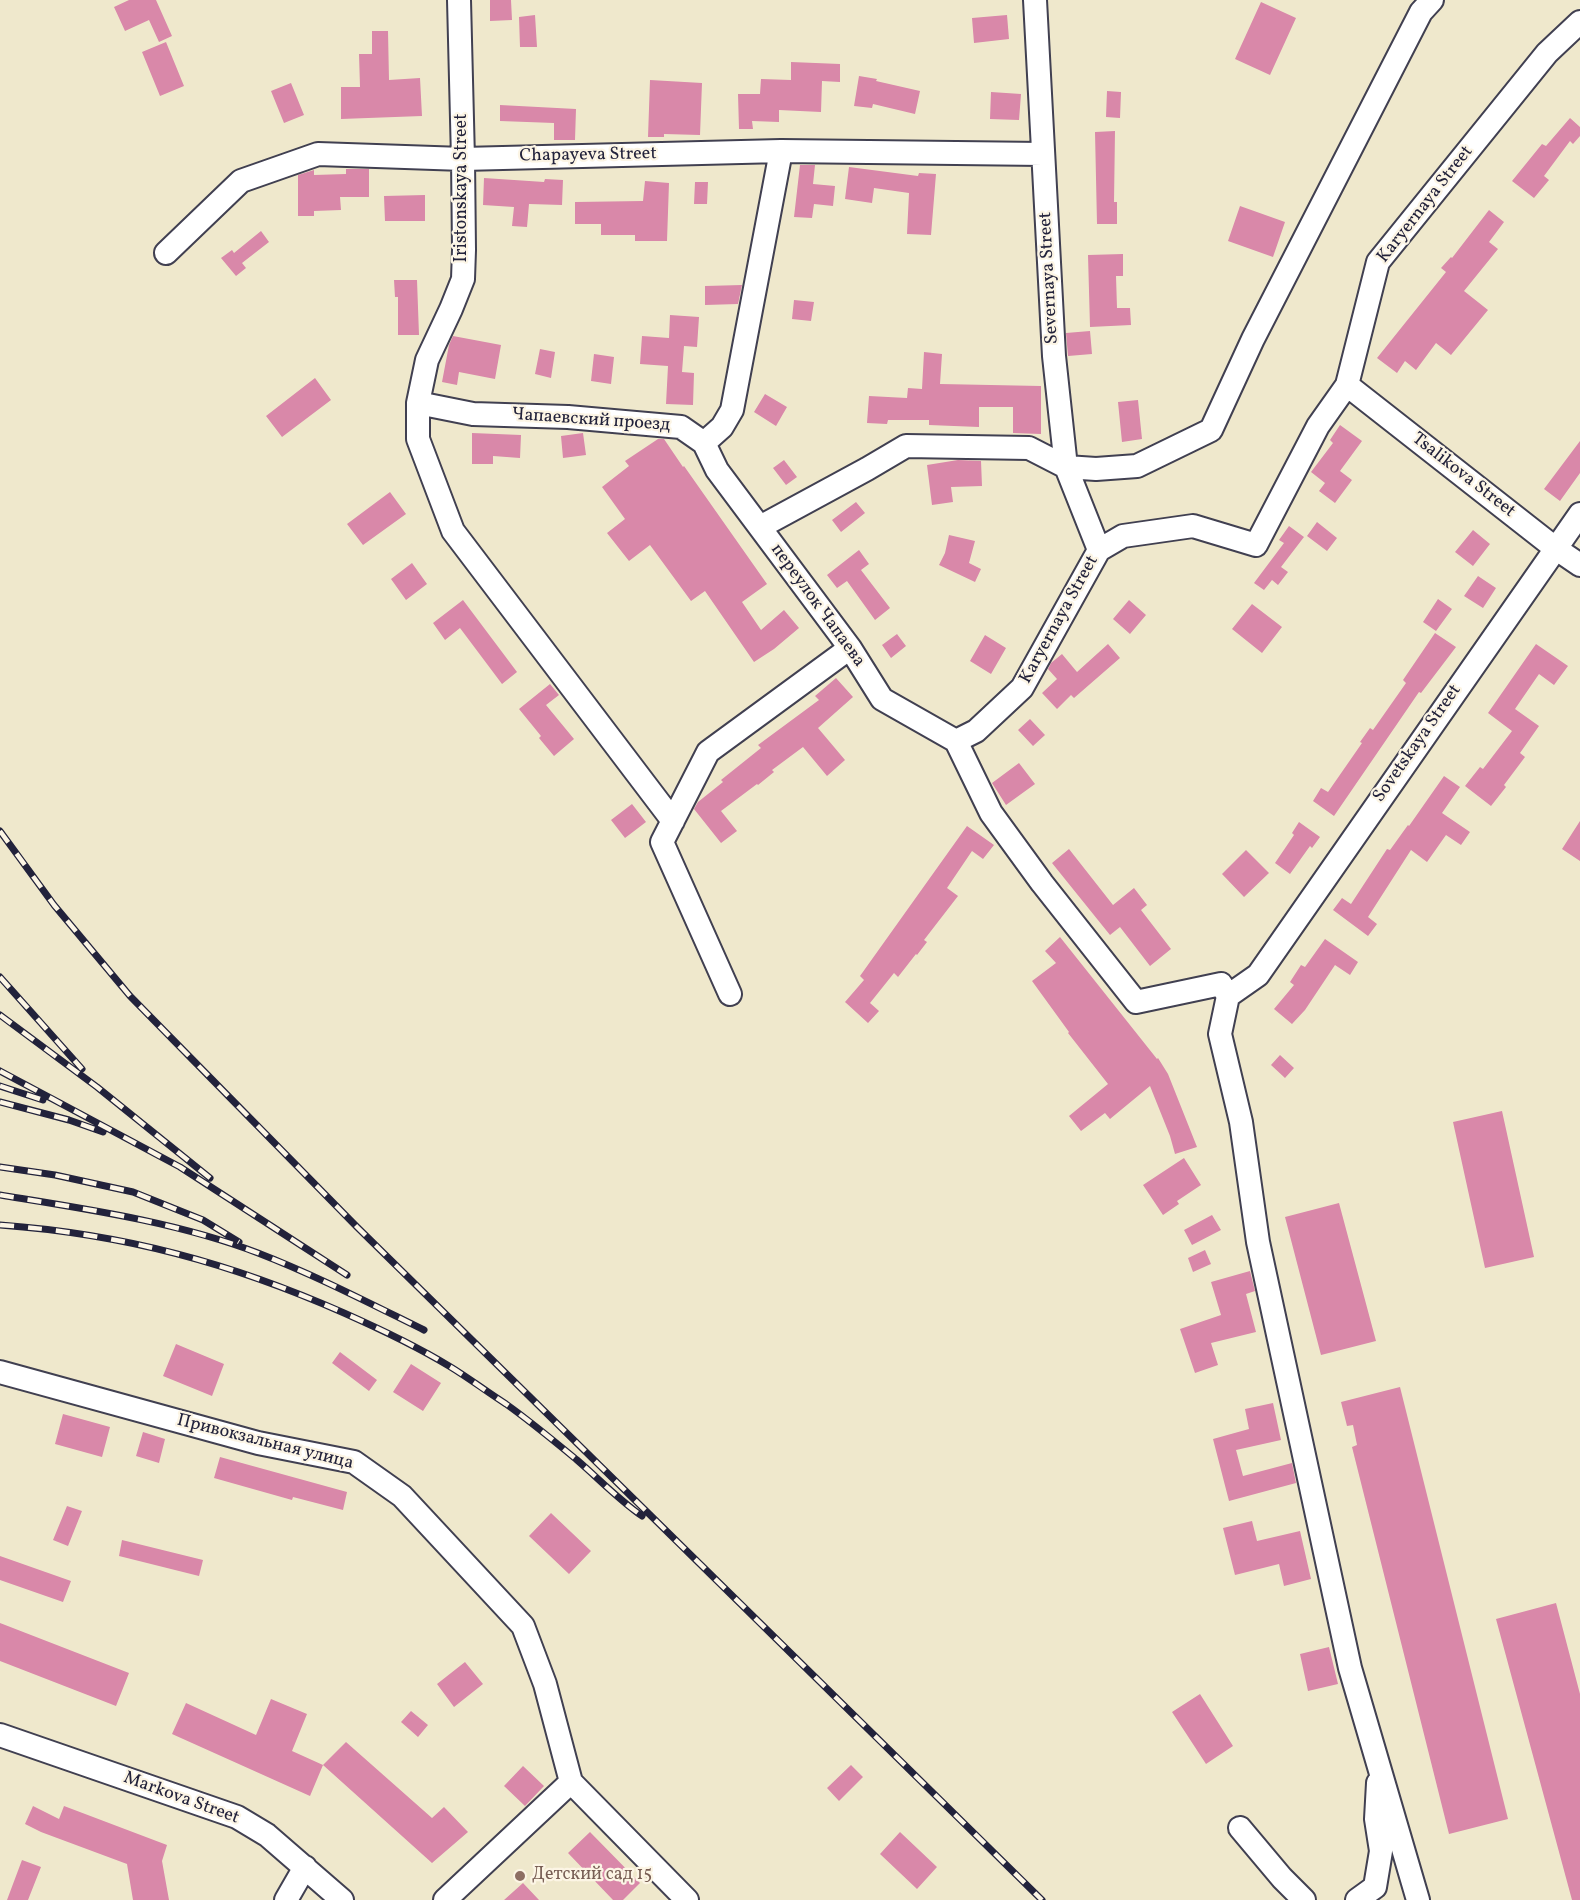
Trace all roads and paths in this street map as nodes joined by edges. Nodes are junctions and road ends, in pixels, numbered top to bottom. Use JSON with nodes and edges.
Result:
{"nodes":[{"id":1,"x":459,"y":0,"type":"edge"},
{"id":2,"x":1035,"y":0,"type":"edge"},
{"id":3,"x":1432,"y":0,"type":"edge"},
{"id":4,"x":1579,"y":25,"type":"edge"},
{"id":5,"x":781,"y":151,"type":"junction"},
{"id":6,"x":1044,"y":154,"type":"junction"},
{"id":7,"x":463,"y":159,"type":"junction"},
{"id":8,"x":166,"y":253,"type":"dead end"},
{"id":9,"x":1347,"y":385,"type":"junction"},
{"id":10,"x":418,"y":403,"type":"junction"},
{"id":11,"x":704,"y":443,"type":"junction"},
{"id":12,"x":1066,"y":467,"type":"junction"},
{"id":13,"x":1580,"y":514,"type":"edge"},
{"id":14,"x":760,"y":527,"type":"junction"},
{"id":15,"x":1555,"y":548,"type":"junction"},
{"id":16,"x":1099,"y":550,"type":"junction"},
{"id":17,"x":1580,"y":565,"type":"edge"},
{"id":18,"x":850,"y":648,"type":"junction"},
{"id":19,"x":956,"y":741,"type":"junction"},
{"id":20,"x":674,"y":821,"type":"junction"},
{"id":21,"x":730,"y":994,"type":"dead end"},
{"id":22,"x":1228,"y":996,"type":"junction"},
{"id":23,"x":0,"y":1372,"type":"edge"},
{"id":24,"x":0,"y":1735,"type":"edge"},
{"id":25,"x":1379,"y":1763,"type":"junction"},
{"id":26,"x":571,"y":1782,"type":"junction"},
{"id":27,"x":1240,"y":1828,"type":"dead end"},
{"id":28,"x":305,"y":1867,"type":"junction"},
{"id":29,"x":286,"y":1900,"type":"edge"},
{"id":30,"x":342,"y":1900,"type":"edge"},
{"id":31,"x":445,"y":1900,"type":"edge"},
{"id":32,"x":687,"y":1900,"type":"edge"},
{"id":33,"x":1304,"y":1900,"type":"edge"},
{"id":34,"x":1358,"y":1900,"type":"edge"},
{"id":35,"x":1418,"y":1900,"type":"edge"}],
"edges":[{"from":1,"to":7,"type":"street","name":"Iristonskaya Street"},
{"from":2,"to":6,"type":"street","name":"Severnaya Street"},
{"from":3,"to":12,"type":"street"},
{"from":4,"to":9,"type":"street","name":"Karyernaya Street"},
{"from":5,"to":6,"type":"street","name":"Chapayeva Street"},
{"from":5,"to":7,"type":"street","name":"Chapayeva Street"},
{"from":5,"to":11,"type":"street"},
{"from":6,"to":12,"type":"street","name":"Severnaya Street"},
{"from":7,"to":8,"type":"street","name":"Chapayeva Street"},
{"from":7,"to":10,"type":"street","name":"Iristonskaya Street"},
{"from":9,"to":15,"type":"street","name":"Tsalikova Street"},
{"from":9,"to":16,"type":"street","name":"Karyernaya Street"},
{"from":10,"to":11,"type":"street","name":"Чапаевский проезд"},
{"from":10,"to":20,"type":"street","name":"Iristonskaya Street"},
{"from":11,"to":14,"type":"street","name":"переулок Чапаева"},
{"from":12,"to":14,"type":"street"},
{"from":12,"to":16,"type":"street","name":"Severnaya Street"},
{"from":13,"to":15,"type":"street","name":"Sovetskaya Street"},
{"from":14,"to":18,"type":"street","name":"переулок Чапаева"},
{"from":15,"to":17,"type":"street","name":"Tsalikova Street"},
{"from":15,"to":22,"type":"street","name":"Sovetskaya Street"},
{"from":16,"to":19,"type":"street","name":"Karyernaya Street"},
{"from":18,"to":19,"type":"street","name":"переулок Чапаева"},
{"from":18,"to":20,"type":"street"},
{"from":19,"to":22,"type":"street"},
{"from":20,"to":21,"type":"street"},
{"from":22,"to":25,"type":"street"},
{"from":23,"to":26,"type":"street","name":"Привокзальная улица"},
{"from":24,"to":28,"type":"street","name":"Markova Street"},
{"from":25,"to":34,"type":"street"},
{"from":25,"to":35,"type":"street"},
{"from":26,"to":31,"type":"street"},
{"from":26,"to":32,"type":"street"},
{"from":27,"to":33,"type":"street"},
{"from":28,"to":29,"type":"street"},
{"from":28,"to":30,"type":"street","name":"Markova Street"}]}
